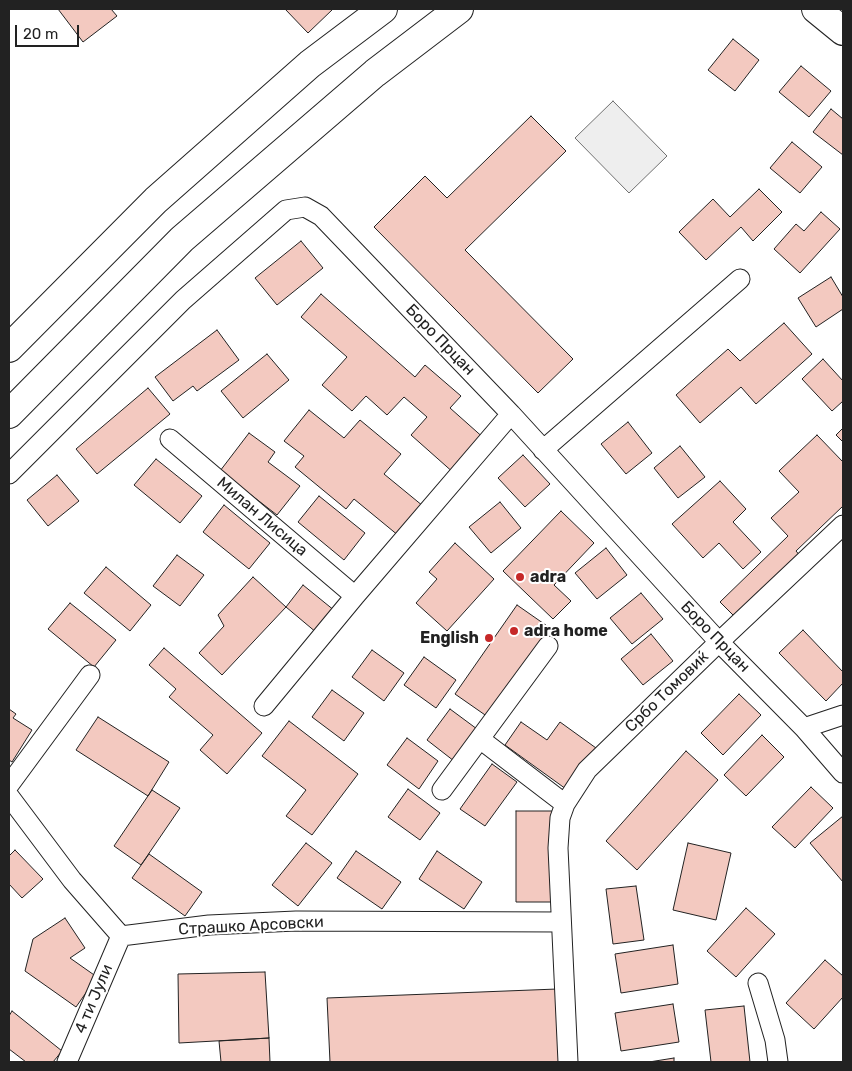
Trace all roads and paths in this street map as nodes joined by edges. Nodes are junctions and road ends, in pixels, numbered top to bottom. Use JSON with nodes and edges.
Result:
{"nodes":[{"id":1,"x":383,"y":9,"type":"edge"},
{"id":2,"x":459,"y":9,"type":"edge"},
{"id":3,"x":816,"y":9,"type":"edge"},
{"id":4,"x":843,"y":31,"type":"edge"},
{"id":5,"x":740,"y":279,"type":"dead end"},
{"id":6,"x":9,"y":348,"type":"edge"},
{"id":7,"x":9,"y":414,"type":"edge"},
{"id":8,"x":511,"y":414,"type":"junction"},
{"id":9,"x":170,"y":439,"type":"dead end"},
{"id":10,"x":544,"y":450,"type":"junction"},
{"id":11,"x":9,"y":474,"type":"edge"},
{"id":12,"x":843,"y":525,"type":"edge"},
{"id":13,"x":355,"y":596,"type":"junction"},
{"id":14,"x":719,"y":642,"type":"junction"},
{"id":15,"x":548,"y":646,"type":"dead end"},
{"id":16,"x":90,"y":674,"type":"dead end"},
{"id":17,"x":264,"y":706,"type":"dead end"},
{"id":18,"x":843,"y":715,"type":"edge"},
{"id":19,"x":804,"y":728,"type":"junction"},
{"id":20,"x":480,"y":739,"type":"junction"},
{"id":21,"x":843,"y":773,"type":"edge"},
{"id":22,"x":9,"y":785,"type":"edge"},
{"id":23,"x":442,"y":790,"type":"dead end"},
{"id":24,"x":9,"y":796,"type":"edge"},
{"id":25,"x":565,"y":804,"type":"junction"},
{"id":26,"x":561,"y":922,"type":"junction"},
{"id":27,"x":121,"y":936,"type":"junction"},
{"id":28,"x":758,"y":983,"type":"dead end"},
{"id":29,"x":67,"y":1062,"type":"edge"},
{"id":30,"x":568,"y":1062,"type":"edge"},
{"id":31,"x":778,"y":1062,"type":"edge"}],
"edges":[{"from":1,"to":6,"type":"main road"},
{"from":2,"to":7,"type":"main road"},
{"from":3,"to":4,"type":"main road"},
{"from":5,"to":10,"type":"street"},
{"from":8,"to":10,"type":"street","name":"Боро Прцан"},
{"from":8,"to":11,"type":"street","name":"Боро Прцан"},
{"from":8,"to":13,"type":"street"},
{"from":9,"to":13,"type":"street","name":"Милан Лисица"},
{"from":10,"to":14,"type":"street","name":"Боро Прцан"},
{"from":12,"to":14,"type":"street","name":"Србо Томовиќ"},
{"from":13,"to":17,"type":"street"},
{"from":14,"to":19,"type":"street","name":"Боро Прцан"},
{"from":14,"to":25,"type":"street","name":"Србо Томовиќ"},
{"from":15,"to":20,"type":"street"},
{"from":16,"to":22,"type":"street"},
{"from":18,"to":19,"type":"street"},
{"from":19,"to":21,"type":"street","name":"Боро Прцан"},
{"from":20,"to":23,"type":"street"},
{"from":20,"to":25,"type":"street"},
{"from":24,"to":27,"type":"street"},
{"from":25,"to":26,"type":"street","name":"Србо Томовиќ"},
{"from":26,"to":27,"type":"street","name":"Страшко Арсовски"},
{"from":26,"to":30,"type":"street","name":"Србо Томовиќ"},
{"from":27,"to":29,"type":"street","name":"4 ти Јули"},
{"from":28,"to":31,"type":"street"}]}
